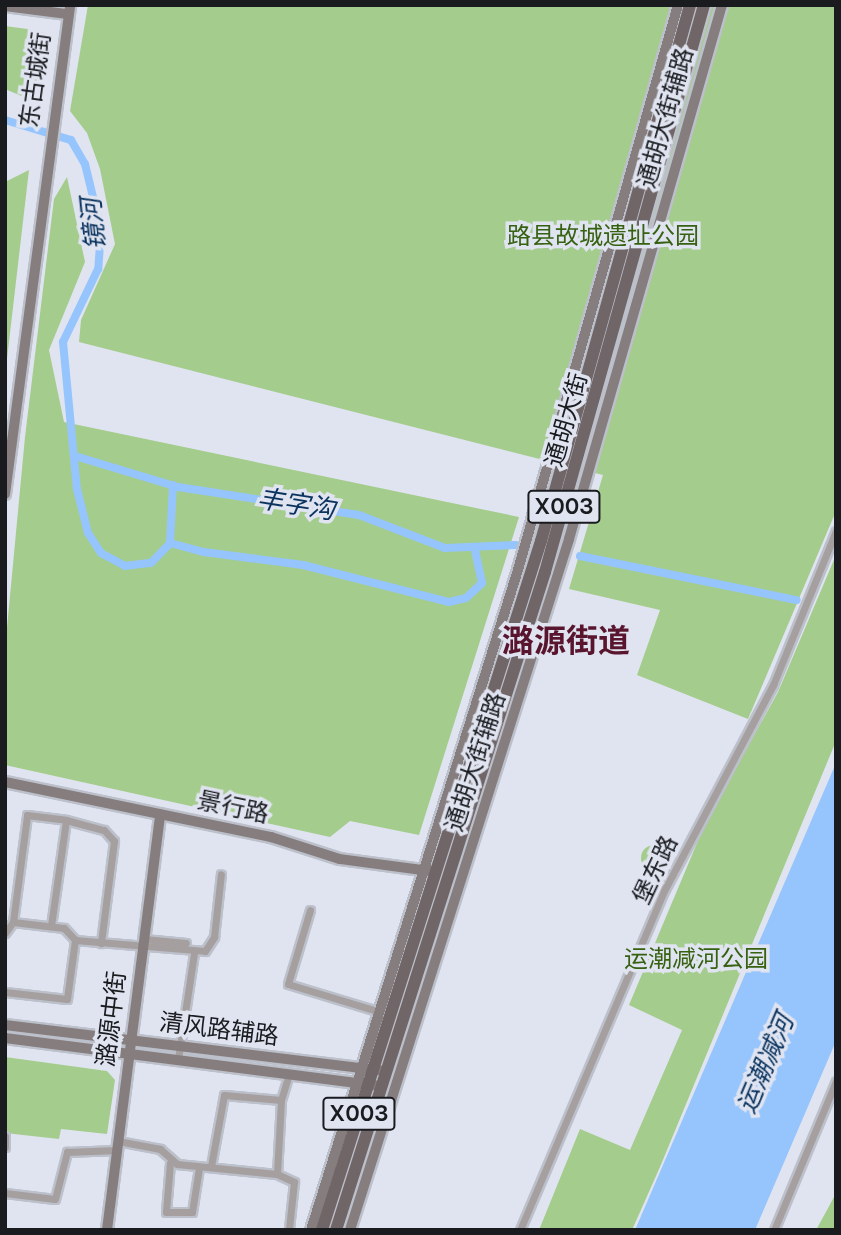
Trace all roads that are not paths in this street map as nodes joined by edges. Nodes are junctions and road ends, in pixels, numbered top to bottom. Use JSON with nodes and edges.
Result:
{"nodes":[{"id":1,"x":678,"y":5,"type":"edge"},
{"id":2,"x":690,"y":5,"type":"edge"},
{"id":3,"x":704,"y":5,"type":"edge"},
{"id":4,"x":722,"y":5,"type":"edge"},
{"id":5,"x":5,"y":6,"type":"edge"},
{"id":6,"x":68,"y":10,"type":"edge"},
{"id":7,"x":9,"y":425,"type":"edge"},
{"id":8,"x":5,"y":494,"type":"edge"},
{"id":9,"x":836,"y":531,"type":"edge"},
{"id":10,"x":5,"y":782,"type":"edge"},
{"id":11,"x":160,"y":814,"type":"junction"},
{"id":12,"x":66,"y":820,"type":"junction"},
{"id":13,"x":451,"y":869,"type":"junction"},
{"id":14,"x":431,"y":871,"type":"junction"},
{"id":15,"x":222,"y":874,"type":"dead end"},
{"id":16,"x":310,"y":910,"type":"dead end"},
{"id":17,"x":12,"y":922,"type":"junction"},
{"id":18,"x":51,"y":926,"type":"junction"},
{"id":19,"x":5,"y":933,"type":"edge"},
{"id":20,"x":75,"y":940,"type":"junction"},
{"id":21,"x":101,"y":943,"type":"junction"},
{"id":22,"x":143,"y":943,"type":"junction"},
{"id":23,"x":186,"y":943,"type":"dead end"},
{"id":24,"x":194,"y":953,"type":"junction"},
{"id":25,"x":5,"y":992,"type":"edge"},
{"id":26,"x":408,"y":1003,"type":"junction"},
{"id":27,"x":380,"y":1012,"type":"junction"},
{"id":28,"x":5,"y":1025,"type":"edge"},
{"id":29,"x":5,"y":1038,"type":"edge"},
{"id":30,"x":131,"y":1040,"type":"junction"},
{"id":31,"x":180,"y":1046,"type":"junction"},
{"id":32,"x":129,"y":1052,"type":"junction"},
{"id":33,"x":178,"y":1059,"type":"junction"},
{"id":34,"x":374,"y":1069,"type":"junction"},
{"id":35,"x":290,"y":1072,"type":"junction"},
{"id":36,"x":836,"y":1081,"type":"edge"},
{"id":37,"x":370,"y":1083,"type":"junction"},
{"id":38,"x":281,"y":1100,"type":"junction"},
{"id":39,"x":5,"y":1136,"type":"edge"},
{"id":40,"x":117,"y":1146,"type":"junction"},
{"id":41,"x":5,"y":1147,"type":"edge"},
{"id":42,"x":170,"y":1163,"type":"junction"},
{"id":43,"x":211,"y":1166,"type":"junction"},
{"id":44,"x":199,"y":1168,"type":"junction"},
{"id":45,"x":277,"y":1174,"type":"junction"},
{"id":46,"x":5,"y":1193,"type":"edge"},
{"id":47,"x":289,"y":1229,"type":"edge"},
{"id":48,"x":107,"y":1230,"type":"edge"},
{"id":49,"x":311,"y":1230,"type":"edge"},
{"id":50,"x":322,"y":1230,"type":"edge"},
{"id":51,"x":336,"y":1230,"type":"edge"},
{"id":52,"x":350,"y":1230,"type":"edge"},
{"id":53,"x":520,"y":1230,"type":"edge"},
{"id":54,"x":774,"y":1230,"type":"edge"}],
"edges":[{"from":1,"to":14,"type":"street","name":"通胡大街辅路"},
{"from":2,"to":14,"type":"main road","name":"通胡大街","number":"X003"},
{"from":3,"to":13,"type":"main road","name":"通胡大街","number":"X003"},
{"from":4,"to":26,"type":"street","name":"通胡大街辅路"},
{"from":5,"to":6,"type":"street"},
{"from":6,"to":7,"type":"street","name":"东古城街"},
{"from":7,"to":8,"type":"street","name":"东古城街"},
{"from":9,"to":53,"type":"street","name":"堡东路"},
{"from":10,"to":11,"type":"street","name":"景行路"},
{"from":11,"to":14,"type":"street","name":"景行路"},
{"from":11,"to":22,"type":"street","name":"潞源中街"},
{"from":12,"to":17,"type":"street"},
{"from":12,"to":18,"type":"street"},
{"from":12,"to":21,"type":"street"},
{"from":13,"to":14,"type":"street","name":"景行路"},
{"from":13,"to":26,"type":"main road","name":"通胡大街","number":"X003"},
{"from":14,"to":26,"type":"main road","name":"通胡大街","number":"X003"},
{"from":14,"to":27,"type":"street","name":"通胡大街辅路"},
{"from":15,"to":24,"type":"street"},
{"from":16,"to":27,"type":"street"},
{"from":17,"to":18,"type":"street"},
{"from":17,"to":19,"type":"street"},
{"from":18,"to":20,"type":"street"},
{"from":20,"to":21,"type":"street"},
{"from":20,"to":25,"type":"street"},
{"from":21,"to":22,"type":"street"},
{"from":22,"to":23,"type":"street"},
{"from":22,"to":24,"type":"street"},
{"from":22,"to":30,"type":"street","name":"潞源中街"},
{"from":24,"to":31,"type":"street"},
{"from":26,"to":34,"type":"main road","number":"X003"},
{"from":26,"to":52,"type":"street","name":"通胡大街辅路"},
{"from":27,"to":34,"type":"street","name":"通胡大街辅路"},
{"from":28,"to":30,"type":"street","name":"清风路辅路"},
{"from":29,"to":32,"type":"street"},
{"from":30,"to":31,"type":"street","name":"清风路辅路"},
{"from":30,"to":32,"type":"street","name":"潞源中街"},
{"from":31,"to":33,"type":"street"},
{"from":31,"to":34,"type":"street","name":"清风路辅路"},
{"from":32,"to":33,"type":"street"},
{"from":32,"to":40,"type":"street","name":"潞源中街"},
{"from":33,"to":35,"type":"street"},
{"from":34,"to":37,"type":"main road","number":"X003"},
{"from":34,"to":37,"type":"street","name":"通胡大街辅路"},
{"from":35,"to":37,"type":"street"},
{"from":35,"to":38,"type":"street"},
{"from":36,"to":54,"type":"street"},
{"from":37,"to":49,"type":"street","name":"通胡大街辅路"},
{"from":37,"to":50,"type":"main road","number":"X003"},
{"from":37,"to":51,"type":"main road","number":"X003"},
{"from":38,"to":43,"type":"street"},
{"from":38,"to":45,"type":"street"},
{"from":39,"to":41,"type":"street"},
{"from":40,"to":42,"type":"street"},
{"from":40,"to":46,"type":"street"},
{"from":40,"to":48,"type":"street","name":"潞源中街"},
{"from":42,"to":44,"type":"street"},
{"from":42,"to":44,"type":"street"},
{"from":43,"to":44,"type":"street"},
{"from":43,"to":45,"type":"street"},
{"from":45,"to":47,"type":"street"}]}
